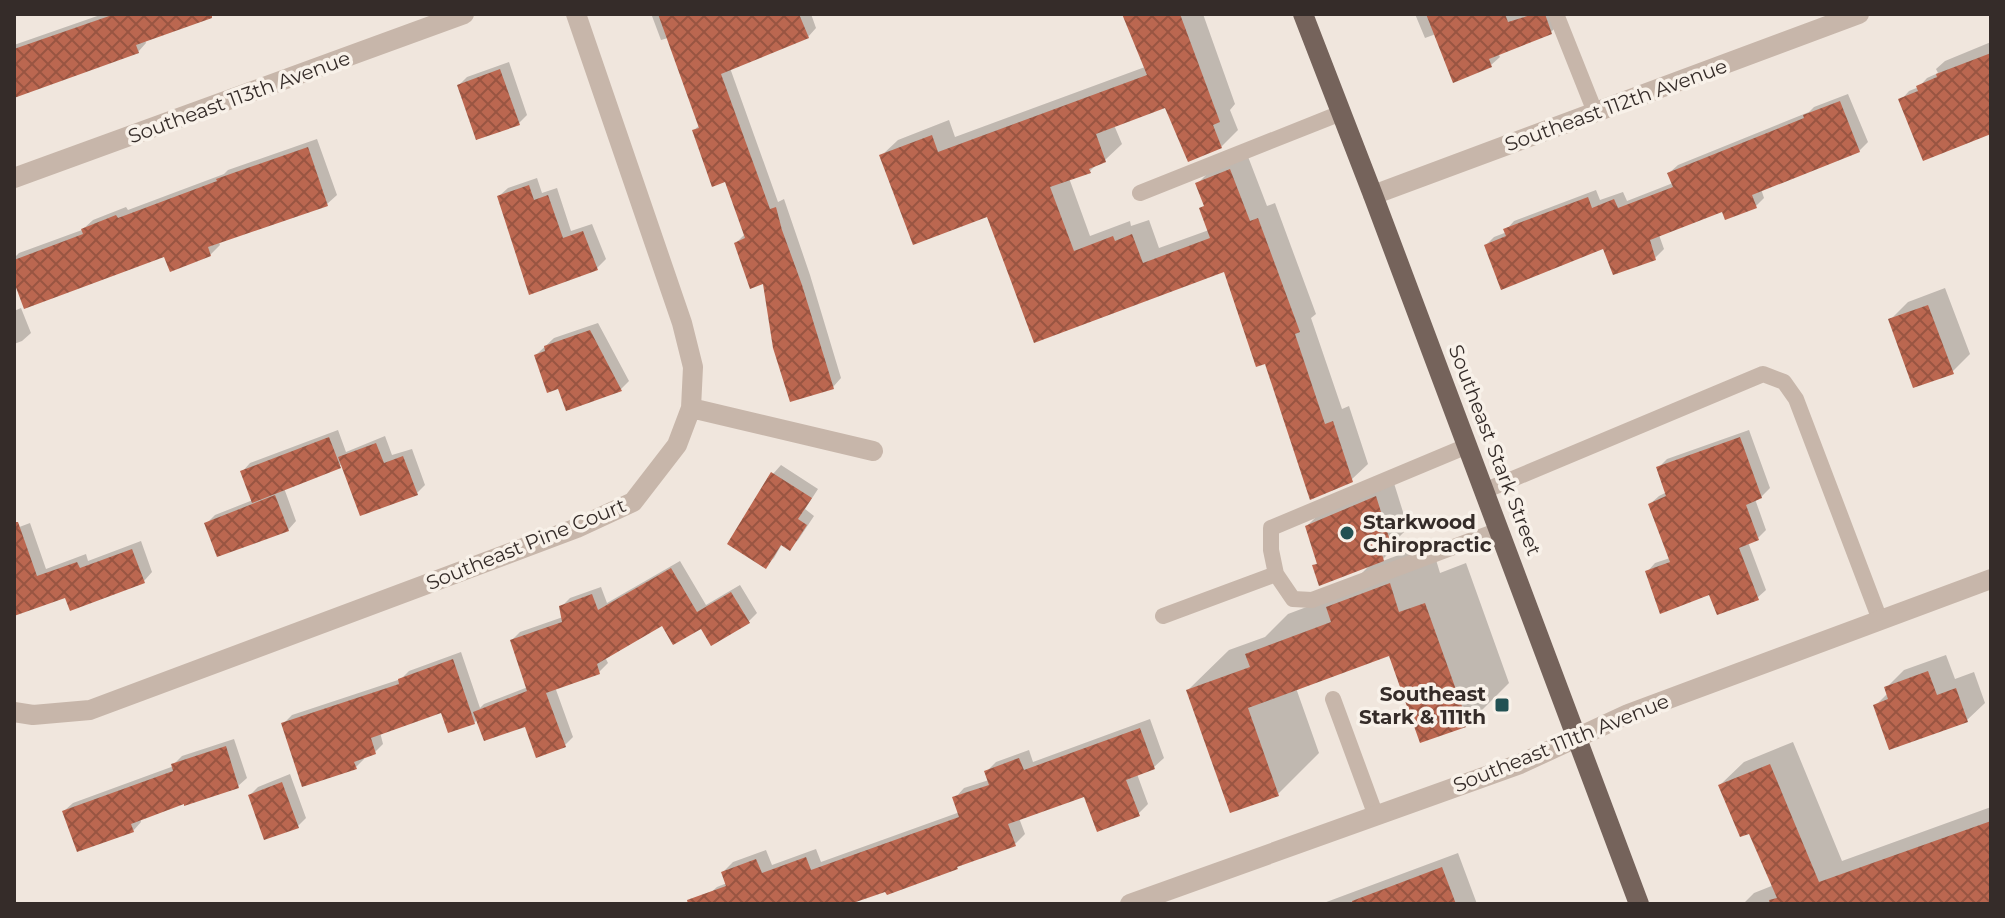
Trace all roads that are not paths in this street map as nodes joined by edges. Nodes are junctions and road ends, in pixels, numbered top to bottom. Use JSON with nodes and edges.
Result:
{"nodes":[{"id":1,"x":464,"y":14,"type":"edge"},
{"id":2,"x":576,"y":14,"type":"edge"},
{"id":3,"x":1303,"y":14,"type":"edge"},
{"id":4,"x":1556,"y":14,"type":"edge"},
{"id":5,"x":1859,"y":14,"type":"edge"},
{"id":6,"x":416,"y":22,"type":"edge"},
{"id":7,"x":1595,"y":112,"type":"junction"},
{"id":8,"x":1341,"y":113,"type":"junction"},
{"id":9,"x":14,"y":178,"type":"edge"},
{"id":10,"x":1140,"y":193,"type":"dead end"},
{"id":11,"x":1373,"y":195,"type":"junction"},
{"id":12,"x":691,"y":408,"type":"junction"},
{"id":13,"x":1467,"y":446,"type":"junction"},
{"id":14,"x":873,"y":451,"type":"dead end"},
{"id":15,"x":1484,"y":491,"type":"junction"},
{"id":16,"x":1499,"y":530,"type":"junction"},
{"id":17,"x":1276,"y":574,"type":"junction"},
{"id":18,"x":1991,"y":579,"type":"edge"},
{"id":19,"x":1163,"y":616,"type":"dead end"},
{"id":20,"x":1880,"y":620,"type":"junction"},
{"id":21,"x":1333,"y":699,"type":"dead end"},
{"id":22,"x":14,"y":712,"type":"edge"},
{"id":23,"x":1577,"y":738,"type":"junction"},
{"id":24,"x":1376,"y":816,"type":"junction"},
{"id":25,"x":1130,"y":904,"type":"edge"},
{"id":26,"x":1639,"y":904,"type":"edge"}],
"edges":[{"from":1,"to":6,"type":"street","name":"Southeast 113th Avenue"},
{"from":2,"to":12,"type":"street","name":"Southeast Pine Court"},
{"from":3,"to":8,"type":"main road","name":"Southeast Stark Street"},
{"from":4,"to":7,"type":"lane"},
{"from":5,"to":7,"type":"street","name":"Southeast 112th Avenue"},
{"from":6,"to":9,"type":"street","name":"Southeast 113th Avenue"},
{"from":7,"to":11,"type":"street","name":"Southeast 112th Avenue"},
{"from":8,"to":10,"type":"lane"},
{"from":8,"to":11,"type":"main road","name":"Southeast Stark Street"},
{"from":11,"to":13,"type":"main road","name":"Southeast Stark Street"},
{"from":12,"to":14,"type":"street"},
{"from":12,"to":22,"type":"street","name":"Southeast Pine Court"},
{"from":13,"to":15,"type":"main road","name":"Southeast Stark Street"},
{"from":13,"to":17,"type":"lane"},
{"from":15,"to":16,"type":"main road","name":"Southeast Stark Street"},
{"from":15,"to":20,"type":"lane"},
{"from":16,"to":17,"type":"lane"},
{"from":16,"to":23,"type":"main road","name":"Southeast Stark Street"},
{"from":17,"to":19,"type":"lane"},
{"from":18,"to":20,"type":"street","name":"Southeast 111th Avenue"},
{"from":20,"to":23,"type":"street","name":"Southeast 111th Avenue"},
{"from":21,"to":24,"type":"lane"},
{"from":23,"to":24,"type":"street","name":"Southeast 111th Avenue"},
{"from":23,"to":26,"type":"main road","name":"Southeast Stark Street"},
{"from":24,"to":25,"type":"street","name":"Southeast 111th Avenue"}]}
